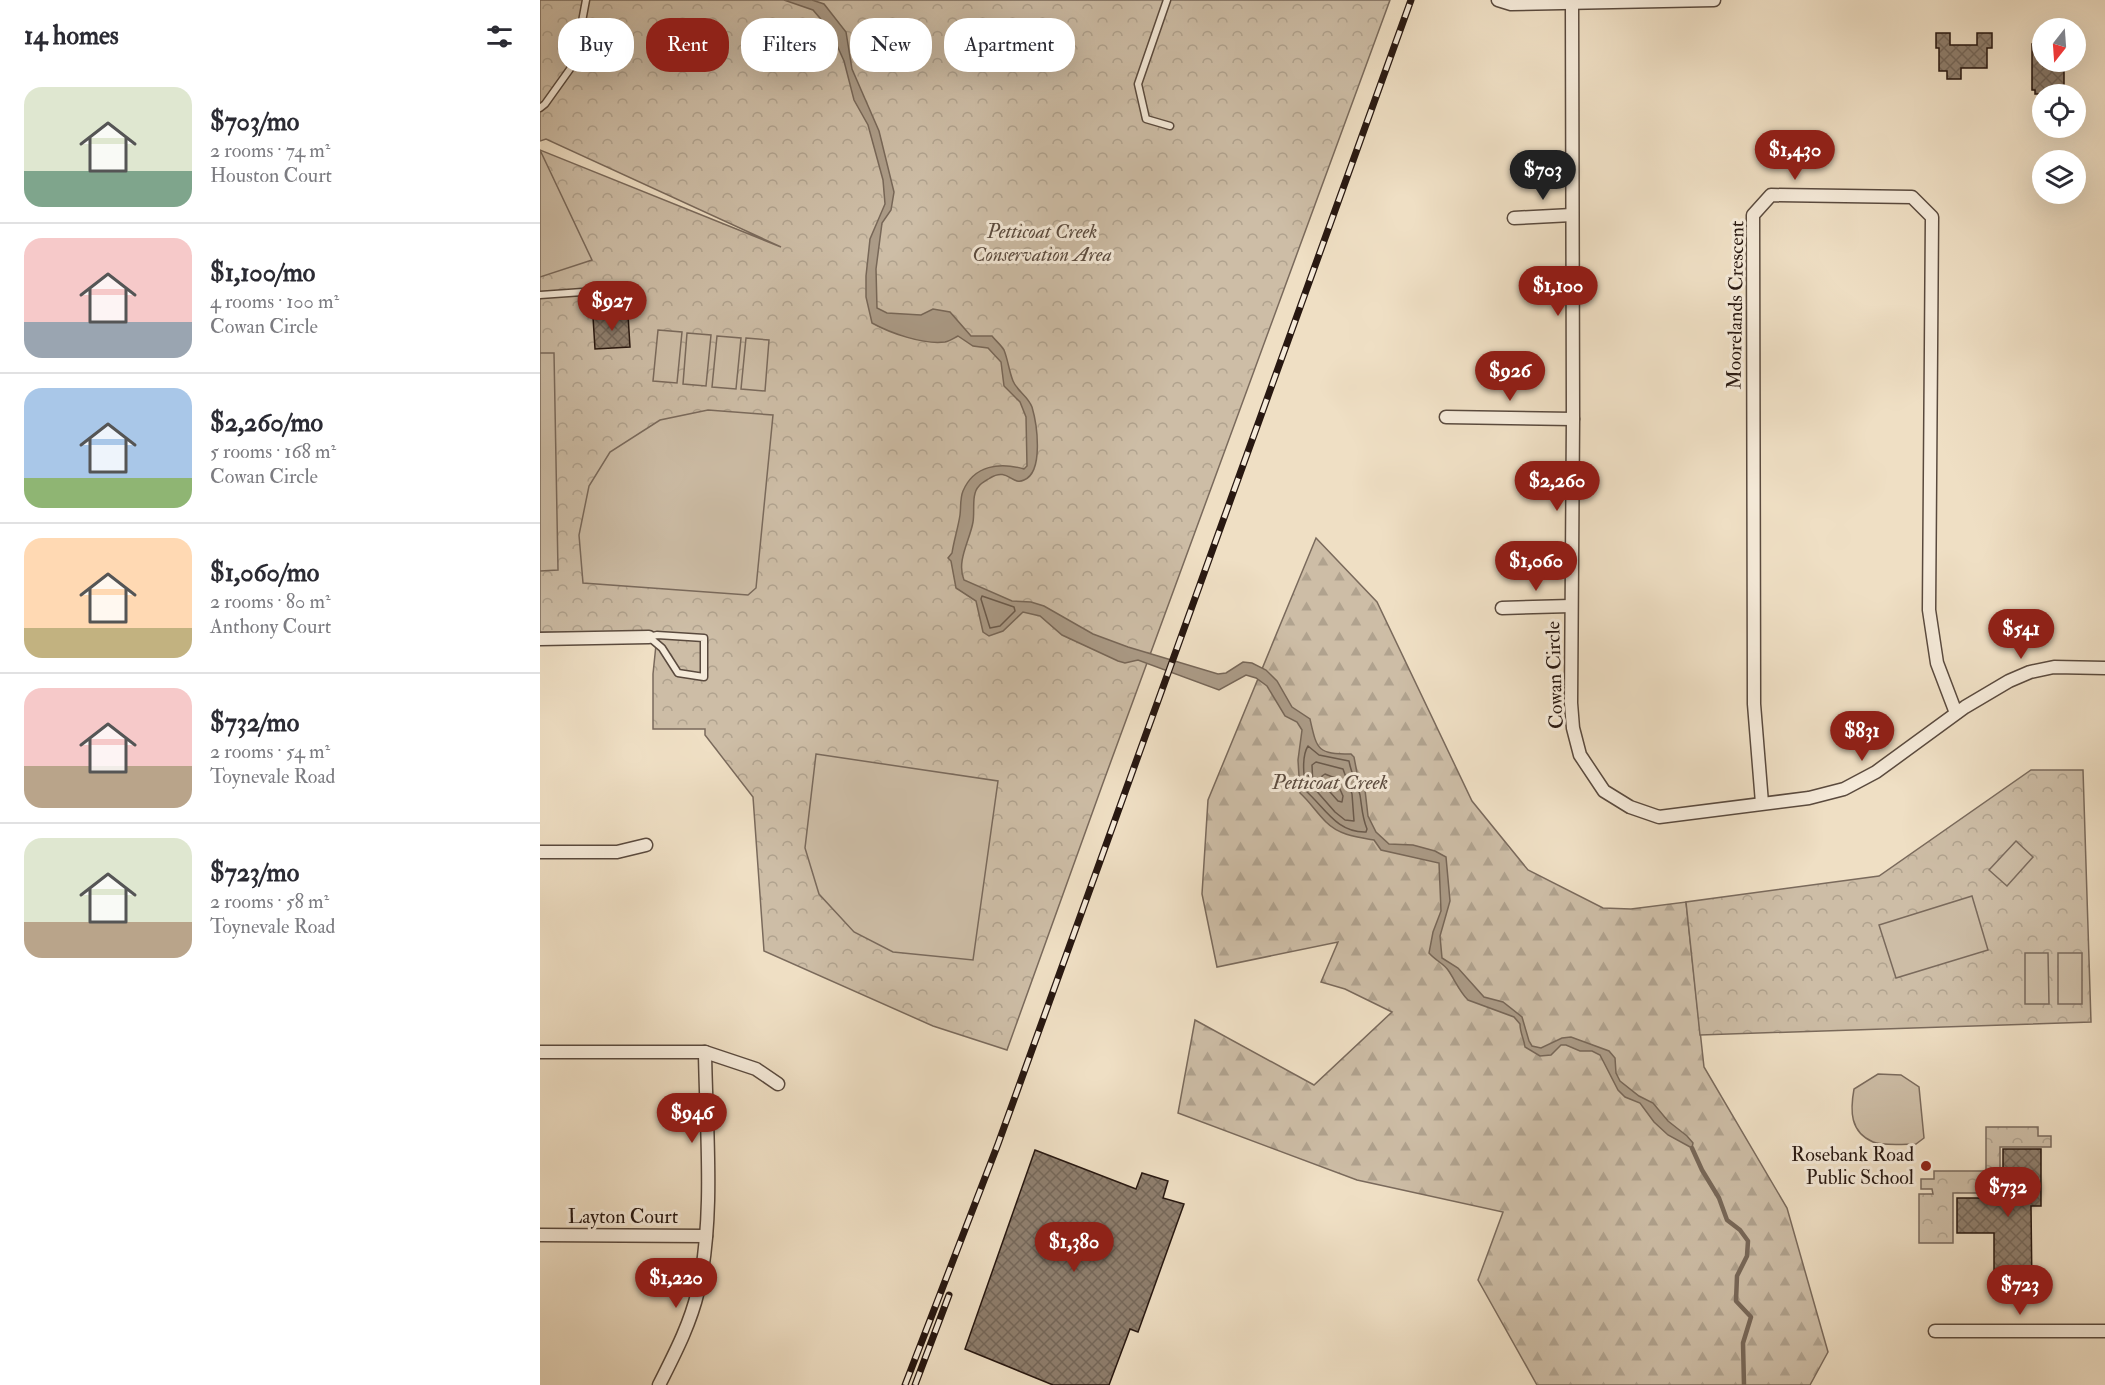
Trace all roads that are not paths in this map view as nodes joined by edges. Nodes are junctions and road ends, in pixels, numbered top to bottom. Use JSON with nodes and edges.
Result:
{"nodes":[{"id":1,"x":586,"y":0,"type":"edge"},
{"id":2,"x":1167,"y":0,"type":"edge"},
{"id":3,"x":1498,"y":0,"type":"edge"},
{"id":4,"x":1714,"y":0,"type":"edge"},
{"id":5,"x":1572,"y":3,"type":"junction"},
{"id":6,"x":540,"y":108,"type":"edge"},
{"id":7,"x":1170,"y":126,"type":"dead end"},
{"id":8,"x":1572,"y":215,"type":"junction"},
{"id":9,"x":1515,"y":218,"type":"dead end"},
{"id":10,"x":611,"y":290,"type":"dead end"},
{"id":11,"x":540,"y":294,"type":"edge"},
{"id":12,"x":1446,"y":417,"type":"dead end"},
{"id":13,"x":1573,"y":419,"type":"junction"},
{"id":14,"x":1571,"y":606,"type":"junction"},
{"id":15,"x":1502,"y":608,"type":"dead end"},
{"id":16,"x":649,"y":637,"type":"junction"},
{"id":17,"x":540,"y":639,"type":"edge"},
{"id":18,"x":2105,"y":668,"type":"edge"},
{"id":19,"x":1956,"y":713,"type":"junction"},
{"id":20,"x":1762,"y":803,"type":"junction"},
{"id":21,"x":646,"y":845,"type":"dead end"},
{"id":22,"x":540,"y":852,"type":"edge"},
{"id":23,"x":540,"y":1052,"type":"edge"},
{"id":24,"x":705,"y":1052,"type":"junction"},
{"id":25,"x":778,"y":1084,"type":"dead end"},
{"id":26,"x":540,"y":1236,"type":"edge"},
{"id":27,"x":706,"y":1236,"type":"junction"},
{"id":28,"x":1935,"y":1331,"type":"dead end"},
{"id":29,"x":2105,"y":1331,"type":"edge"},
{"id":30,"x":659,"y":1385,"type":"edge"}],
"edges":[{"from":1,"to":6,"type":"lane"},
{"from":2,"to":7,"type":"lane"},
{"from":3,"to":5,"type":"street"},
{"from":4,"to":5,"type":"street"},
{"from":5,"to":8,"type":"street","name":"Cowan Circle"},
{"from":8,"to":9,"type":"street"},
{"from":8,"to":13,"type":"street","name":"Cowan Circle"},
{"from":10,"to":11,"type":"lane"},
{"from":12,"to":13,"type":"street"},
{"from":13,"to":14,"type":"street","name":"Cowan Circle"},
{"from":14,"to":15,"type":"street"},
{"from":14,"to":20,"type":"street","name":"Cowan Circle"},
{"from":16,"to":16,"type":"lane"},
{"from":16,"to":17,"type":"street"},
{"from":18,"to":19,"type":"street","name":"Cowan Circle"},
{"from":19,"to":20,"type":"street","name":"Cowan Circle"},
{"from":19,"to":20,"type":"street","name":"Moorelands Crescent"},
{"from":21,"to":22,"type":"street"},
{"from":23,"to":24,"type":"street"},
{"from":24,"to":25,"type":"street"},
{"from":24,"to":27,"type":"street"},
{"from":26,"to":27,"type":"street","name":"Layton Court"},
{"from":27,"to":30,"type":"street"},
{"from":28,"to":29,"type":"street"}]}
